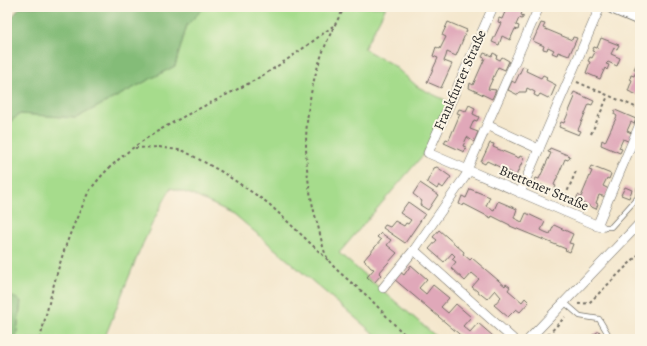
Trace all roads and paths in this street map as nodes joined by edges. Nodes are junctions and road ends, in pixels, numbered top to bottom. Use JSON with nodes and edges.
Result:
{"nodes":[{"id":1,"x":345,"y":7,"type":"edge"},
{"id":2,"x":493,"y":7,"type":"edge"},
{"id":3,"x":539,"y":7,"type":"edge"},
{"id":4,"x":600,"y":7,"type":"edge"},
{"id":5,"x":614,"y":7,"type":"edge"},
{"id":6,"x":640,"y":18,"type":"edge"},
{"id":7,"x":333,"y":26,"type":"junction"},
{"id":8,"x":569,"y":78,"type":"junction"},
{"id":9,"x":608,"y":96,"type":"junction"},
{"id":10,"x":640,"y":109,"type":"edge"},
{"id":11,"x":640,"y":124,"type":"edge"},
{"id":12,"x":487,"y":125,"type":"junction"},
{"id":13,"x":591,"y":134,"type":"dead end"},
{"id":14,"x":134,"y":148,"type":"junction"},
{"id":15,"x":539,"y":149,"type":"junction"},
{"id":16,"x":428,"y":153,"type":"joint"},
{"id":17,"x":468,"y":170,"type":"junction"},
{"id":18,"x":576,"y":170,"type":"dead end"},
{"id":19,"x":640,"y":186,"type":"edge"},
{"id":20,"x":520,"y":193,"type":"junction"},
{"id":21,"x":639,"y":195,"type":"edge"},
{"id":22,"x":559,"y":210,"type":"junction"},
{"id":23,"x":640,"y":223,"type":"edge"},
{"id":24,"x":599,"y":226,"type":"junction"},
{"id":25,"x":640,"y":233,"type":"edge"},
{"id":26,"x":414,"y":250,"type":"junction"},
{"id":27,"x":640,"y":253,"type":"edge"},
{"id":28,"x":610,"y":254,"type":"junction"},
{"id":29,"x":329,"y":261,"type":"junction"},
{"id":30,"x":383,"y":288,"type":"dead end"},
{"id":31,"x":564,"y":302,"type":"junction"},
{"id":32,"x":572,"y":309,"type":"junction"},
{"id":33,"x":40,"y":339,"type":"edge"},
{"id":34,"x":410,"y":339,"type":"edge"},
{"id":35,"x":513,"y":339,"type":"edge"},
{"id":36,"x":529,"y":339,"type":"edge"},
{"id":37,"x":544,"y":339,"type":"edge"},
{"id":38,"x":611,"y":339,"type":"edge"}],
"edges":[{"from":1,"to":7,"type":"path"},
{"from":2,"to":16,"type":"street","name":"Frankfurter Straße"},
{"from":3,"to":12,"type":"street"},
{"from":4,"to":8,"type":"street"},
{"from":5,"to":6,"type":"main road"},
{"from":7,"to":14,"type":"path"},
{"from":7,"to":29,"type":"path"},
{"from":8,"to":9,"type":"path"},
{"from":8,"to":15,"type":"street"},
{"from":9,"to":10,"type":"path"},
{"from":9,"to":13,"type":"path"},
{"from":11,"to":24,"type":"street"},
{"from":12,"to":15,"type":"street"},
{"from":12,"to":17,"type":"street"},
{"from":14,"to":29,"type":"path"},
{"from":14,"to":33,"type":"path"},
{"from":15,"to":20,"type":"street"},
{"from":16,"to":17,"type":"street","name":"Brettener Straße"},
{"from":17,"to":20,"type":"street","name":"Brettener Straße"},
{"from":17,"to":26,"type":"street"},
{"from":18,"to":22,"type":"path"},
{"from":19,"to":21,"type":"lane"},
{"from":20,"to":22,"type":"street","name":"Brettener Straße"},
{"from":21,"to":24,"type":"lane","name":"Brettener Straße"},
{"from":22,"to":24,"type":"street","name":"Brettener Straße"},
{"from":23,"to":28,"type":"street"},
{"from":25,"to":28,"type":"street"},
{"from":26,"to":30,"type":"street"},
{"from":26,"to":35,"type":"street"},
{"from":27,"to":32,"type":"path"},
{"from":28,"to":31,"type":"street"},
{"from":29,"to":34,"type":"path"},
{"from":31,"to":32,"type":"lane"},
{"from":31,"to":36,"type":"street"},
{"from":32,"to":37,"type":"path"},
{"from":32,"to":38,"type":"lane"}]}
